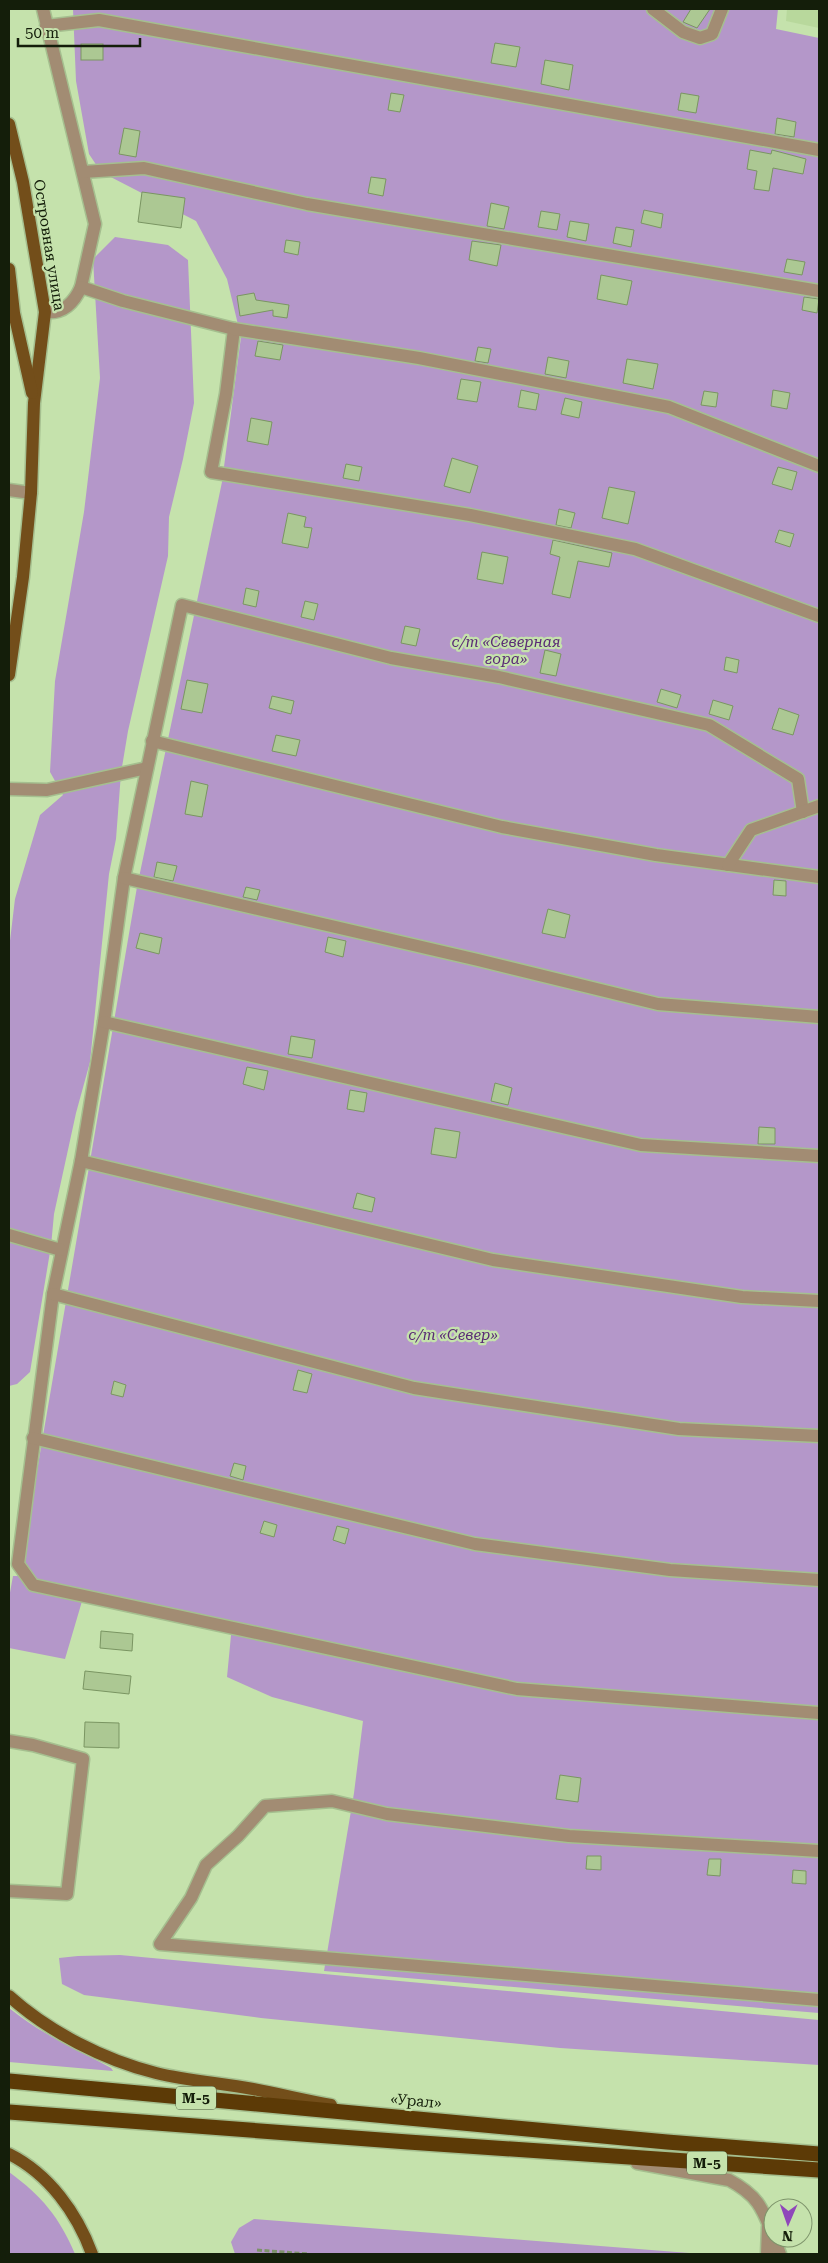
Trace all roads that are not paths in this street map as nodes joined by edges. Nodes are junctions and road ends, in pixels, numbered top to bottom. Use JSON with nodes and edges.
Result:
{"nodes":[{"id":1,"x":43,"y":9,"type":"edge"},
{"id":2,"x":653,"y":9,"type":"edge"},
{"id":3,"x":722,"y":9,"type":"edge"},
{"id":4,"x":46,"y":26,"type":"junction"},
{"id":5,"x":9,"y":124,"type":"edge"},
{"id":6,"x":819,"y":150,"type":"edge"},
{"id":7,"x":83,"y":172,"type":"junction"},
{"id":8,"x":9,"y":269,"type":"edge"},
{"id":9,"x":82,"y":287,"type":"junction"},
{"id":10,"x":819,"y":291,"type":"edge"},
{"id":11,"x":45,"y":312,"type":"junction"},
{"id":12,"x":234,"y":329,"type":"junction"},
{"id":13,"x":34,"y":403,"type":"junction"},
{"id":14,"x":819,"y":466,"type":"edge"},
{"id":15,"x":9,"y":490,"type":"edge"},
{"id":16,"x":31,"y":493,"type":"junction"},
{"id":17,"x":819,"y":616,"type":"edge"},
{"id":18,"x":9,"y":675,"type":"edge"},
{"id":19,"x":152,"y":742,"type":"junction"},
{"id":20,"x":146,"y":768,"type":"junction"},
{"id":21,"x":9,"y":789,"type":"edge"},
{"id":22,"x":819,"y":806,"type":"edge"},
{"id":23,"x":803,"y":812,"type":"junction"},
{"id":24,"x":728,"y":865,"type":"junction"},
{"id":25,"x":819,"y":877,"type":"edge"},
{"id":26,"x":124,"y":878,"type":"junction"},
{"id":27,"x":819,"y":1017,"type":"edge"},
{"id":28,"x":104,"y":1022,"type":"junction"},
{"id":29,"x":819,"y":1156,"type":"edge"},
{"id":30,"x":80,"y":1161,"type":"junction"},
{"id":31,"x":9,"y":1235,"type":"edge"},
{"id":32,"x":61,"y":1250,"type":"junction"},
{"id":33,"x":53,"y":1294,"type":"junction"},
{"id":34,"x":819,"y":1301,"type":"edge"},
{"id":35,"x":819,"y":1436,"type":"edge"},
{"id":36,"x":33,"y":1438,"type":"junction"},
{"id":37,"x":819,"y":1580,"type":"edge"},
{"id":38,"x":819,"y":1713,"type":"edge"},
{"id":39,"x":9,"y":1741,"type":"edge"},
{"id":40,"x":819,"y":1850,"type":"edge"},
{"id":41,"x":9,"y":1891,"type":"edge"},
{"id":42,"x":9,"y":1996,"type":"edge"},
{"id":43,"x":819,"y":2000,"type":"edge"},
{"id":44,"x":9,"y":2081,"type":"edge"},
{"id":45,"x":9,"y":2112,"type":"edge"},
{"id":46,"x":383,"y":2116,"type":"junction"},
{"id":47,"x":89,"y":2118,"type":"junction"},
{"id":48,"x":9,"y":2119,"type":"edge"},
{"id":49,"x":9,"y":2154,"type":"edge"},
{"id":50,"x":819,"y":2154,"type":"edge"},
{"id":51,"x":596,"y":2156,"type":"junction"},
{"id":52,"x":819,"y":2170,"type":"edge"},
{"id":53,"x":763,"y":2211,"type":"edge"},
{"id":54,"x":92,"y":2254,"type":"edge"}],
"edges":[{"from":1,"to":4,"type":"street"},
{"from":2,"to":3,"type":"street"},
{"from":4,"to":6,"type":"street"},
{"from":4,"to":7,"type":"street"},
{"from":5,"to":11,"type":"main road","name":"Островная улица"},
{"from":7,"to":9,"type":"street"},
{"from":7,"to":10,"type":"street"},
{"from":8,"to":13,"type":"main road","name":"Островная улица"},
{"from":9,"to":11,"type":"street"},
{"from":9,"to":12,"type":"street"},
{"from":11,"to":13,"type":"main road","name":"Островная улица"},
{"from":12,"to":14,"type":"street"},
{"from":12,"to":17,"type":"street"},
{"from":13,"to":16,"type":"main road","name":"Островная улица"},
{"from":15,"to":16,"type":"street"},
{"from":16,"to":18,"type":"main road","name":"Островная улица"},
{"from":19,"to":20,"type":"street"},
{"from":19,"to":23,"type":"street"},
{"from":19,"to":24,"type":"street"},
{"from":20,"to":21,"type":"street"},
{"from":20,"to":26,"type":"street"},
{"from":22,"to":23,"type":"street"},
{"from":23,"to":24,"type":"street"},
{"from":24,"to":25,"type":"street"},
{"from":26,"to":27,"type":"street"},
{"from":26,"to":28,"type":"street"},
{"from":28,"to":29,"type":"street"},
{"from":28,"to":30,"type":"street"},
{"from":30,"to":32,"type":"street"},
{"from":30,"to":34,"type":"street"},
{"from":31,"to":32,"type":"street"},
{"from":32,"to":33,"type":"street"},
{"from":33,"to":35,"type":"street"},
{"from":33,"to":36,"type":"street"},
{"from":36,"to":37,"type":"street"},
{"from":36,"to":38,"type":"street"},
{"from":39,"to":41,"type":"street"},
{"from":40,"to":43,"type":"street"},
{"from":42,"to":46,"type":"main road"},
{"from":44,"to":46,"type":"highway","name":"«Урал»","number":"М-5"},
{"from":45,"to":47,"type":"highway","number":"М-5"},
{"from":46,"to":50,"type":"highway","name":"«Урал»","number":"М-5"},
{"from":47,"to":48,"type":"main road"},
{"from":47,"to":51,"type":"highway","number":"М-5"},
{"from":49,"to":54,"type":"main road"},
{"from":51,"to":52,"type":"highway","number":"М-5"},
{"from":51,"to":53,"type":"street"}]}
